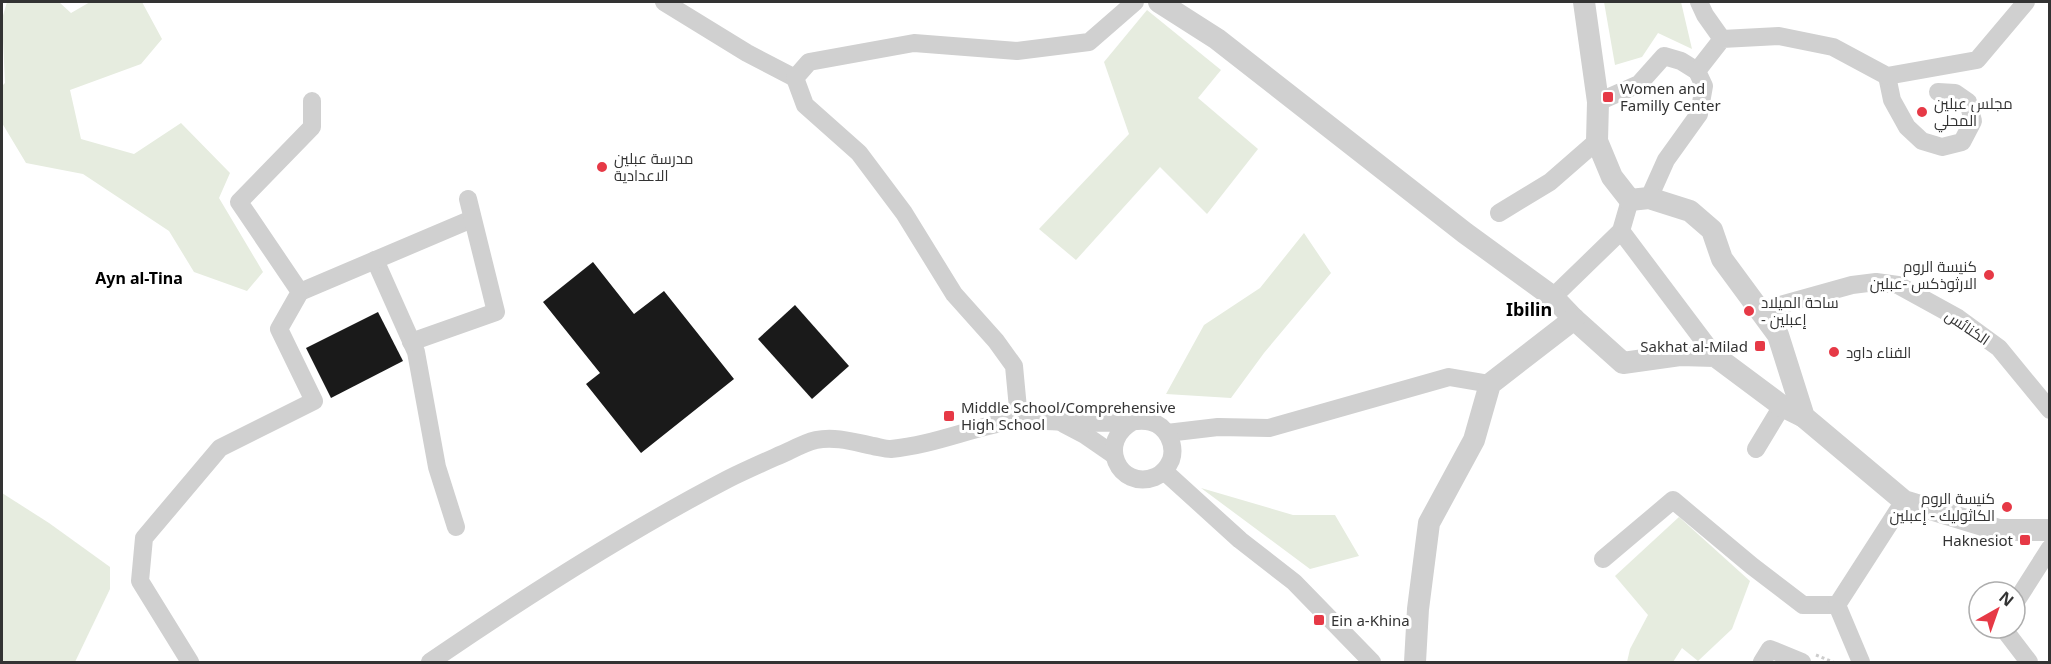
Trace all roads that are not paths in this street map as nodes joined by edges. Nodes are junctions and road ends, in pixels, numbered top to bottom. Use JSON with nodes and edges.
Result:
{"nodes":[{"id":1,"x":664,"y":2,"type":"edge"},
{"id":2,"x":1135,"y":2,"type":"edge"},
{"id":3,"x":1159,"y":2,"type":"edge"},
{"id":4,"x":1583,"y":2,"type":"edge"},
{"id":5,"x":1699,"y":2,"type":"edge"},
{"id":6,"x":2026,"y":2,"type":"edge"},
{"id":7,"x":1722,"y":39,"type":"junction"},
{"id":8,"x":1697,"y":71,"type":"junction"},
{"id":9,"x":1887,"y":76,"type":"junction"},
{"id":10,"x":795,"y":78,"type":"junction"},
{"id":11,"x":1938,"y":93,"type":"dead end"},
{"id":12,"x":312,"y":101,"type":"dead end"},
{"id":13,"x":1598,"y":102,"type":"junction"},
{"id":14,"x":1597,"y":141,"type":"junction"},
{"id":15,"x":468,"y":199,"type":"dead end"},
{"id":16,"x":1640,"y":199,"type":"junction"},
{"id":17,"x":1499,"y":213,"type":"dead end"},
{"id":18,"x":472,"y":219,"type":"junction"},
{"id":19,"x":1621,"y":231,"type":"junction"},
{"id":20,"x":375,"y":260,"type":"junction"},
{"id":21,"x":300,"y":292,"type":"junction"},
{"id":22,"x":1553,"y":297,"type":"junction"},
{"id":23,"x":1758,"y":311,"type":"junction"},
{"id":24,"x":1574,"y":319,"type":"junction"},
{"id":25,"x":411,"y":342,"type":"junction"},
{"id":26,"x":1715,"y":356,"type":"junction"},
{"id":27,"x":1490,"y":384,"type":"junction"},
{"id":28,"x":1782,"y":406,"type":"junction"},
{"id":29,"x":2049,"y":411,"type":"edge"},
{"id":30,"x":1804,"y":417,"type":"junction"},
{"id":31,"x":1019,"y":419,"type":"junction"},
{"id":32,"x":1057,"y":421,"type":"junction"},
{"id":33,"x":1134,"y":422,"type":"junction"},
{"id":34,"x":1167,"y":433,"type":"junction"},
{"id":35,"x":1756,"y":449,"type":"dead end"},
{"id":36,"x":1114,"y":455,"type":"junction"},
{"id":37,"x":1164,"y":471,"type":"junction"},
{"id":38,"x":1904,"y":501,"type":"junction"},
{"id":39,"x":456,"y":527,"type":"dead end"},
{"id":40,"x":2049,"y":534,"type":"edge"},
{"id":41,"x":1603,"y":559,"type":"dead end"},
{"id":42,"x":2026,"y":580,"type":"edge"},
{"id":43,"x":1837,"y":605,"type":"junction"},
{"id":44,"x":2012,"y":640,"type":"edge"},
{"id":45,"x":190,"y":663,"type":"edge"},
{"id":46,"x":430,"y":663,"type":"edge"},
{"id":47,"x":1372,"y":663,"type":"edge"},
{"id":48,"x":1415,"y":663,"type":"edge"},
{"id":49,"x":1762,"y":663,"type":"edge"},
{"id":50,"x":1802,"y":663,"type":"edge"},
{"id":51,"x":1861,"y":663,"type":"edge"},
{"id":52,"x":2029,"y":663,"type":"edge"}],
"edges":[{"from":1,"to":10,"type":"street"},
{"from":2,"to":10,"type":"street"},
{"from":3,"to":22,"type":"street"},
{"from":4,"to":13,"type":"street"},
{"from":5,"to":7,"type":"street"},
{"from":6,"to":9,"type":"street"},
{"from":7,"to":8,"type":"street"},
{"from":7,"to":9,"type":"street"},
{"from":8,"to":13,"type":"street"},
{"from":8,"to":16,"type":"street"},
{"from":9,"to":11,"type":"street"},
{"from":10,"to":31,"type":"street"},
{"from":12,"to":21,"type":"street"},
{"from":13,"to":14,"type":"street"},
{"from":14,"to":16,"type":"street"},
{"from":14,"to":17,"type":"street"},
{"from":15,"to":18,"type":"street"},
{"from":16,"to":19,"type":"street"},
{"from":16,"to":23,"type":"street"},
{"from":18,"to":20,"type":"street"},
{"from":18,"to":25,"type":"street"},
{"from":19,"to":22,"type":"street"},
{"from":19,"to":26,"type":"street"},
{"from":20,"to":21,"type":"street"},
{"from":20,"to":25,"type":"street"},
{"from":21,"to":45,"type":"street"},
{"from":22,"to":24,"type":"street"},
{"from":23,"to":29,"type":"street","name":"الكنائس"},
{"from":23,"to":30,"type":"street"},
{"from":24,"to":26,"type":"street"},
{"from":24,"to":27,"type":"street"},
{"from":25,"to":39,"type":"street"},
{"from":26,"to":28,"type":"street"},
{"from":27,"to":34,"type":"street"},
{"from":27,"to":48,"type":"street"},
{"from":28,"to":30,"type":"street"},
{"from":28,"to":35,"type":"street"},
{"from":30,"to":38,"type":"street"},
{"from":31,"to":32,"type":"street"},
{"from":31,"to":46,"type":"street"},
{"from":32,"to":33,"type":"street"},
{"from":32,"to":36,"type":"street"},
{"from":33,"to":34,"type":"street"},
{"from":33,"to":36,"type":"street"},
{"from":34,"to":37,"type":"street"},
{"from":36,"to":37,"type":"street"},
{"from":37,"to":47,"type":"street"},
{"from":38,"to":40,"type":"street"},
{"from":38,"to":43,"type":"street"},
{"from":40,"to":42,"type":"street"},
{"from":41,"to":43,"type":"street"},
{"from":43,"to":51,"type":"street"},
{"from":44,"to":52,"type":"street"},
{"from":49,"to":50,"type":"street"}]}
